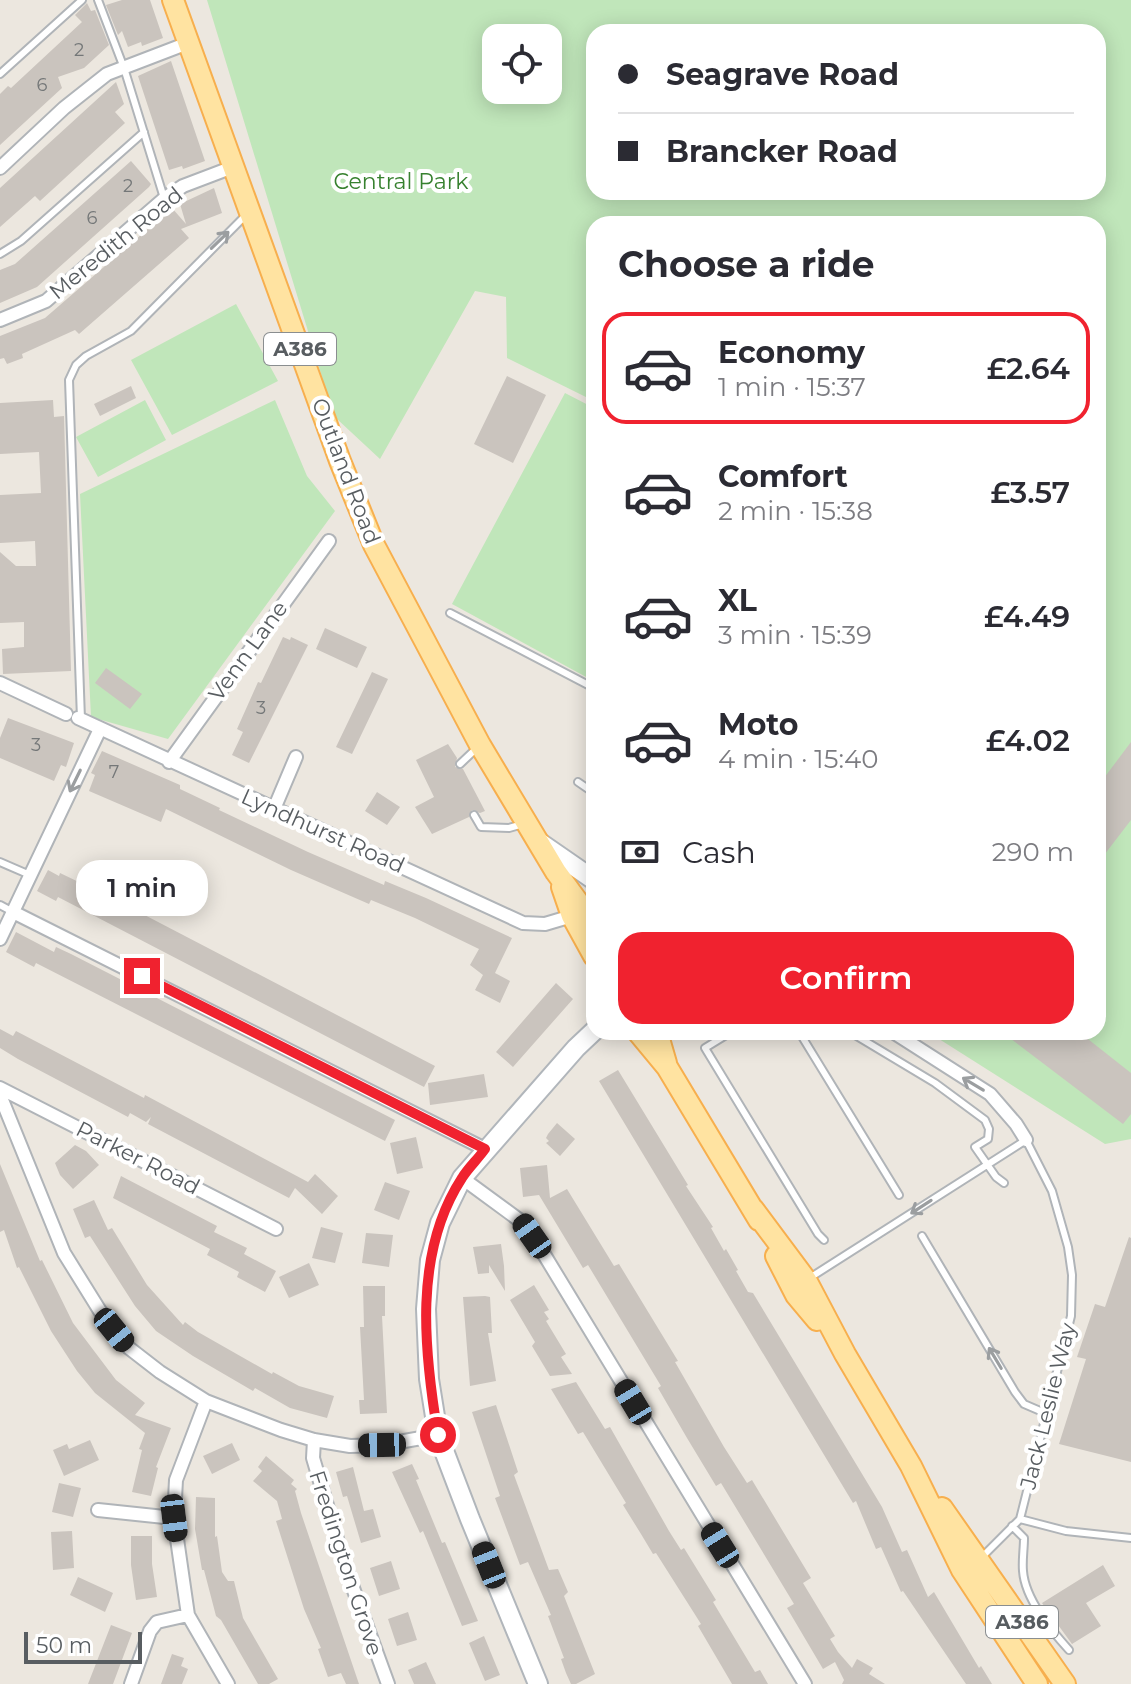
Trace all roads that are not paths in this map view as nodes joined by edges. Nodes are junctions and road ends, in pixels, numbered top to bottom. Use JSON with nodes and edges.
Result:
{"nodes":[{"id":1,"x":82,"y":0,"type":"edge"},
{"id":2,"x":98,"y":0,"type":"edge"},
{"id":3,"x":173,"y":0,"type":"edge"},
{"id":4,"x":188,"y":43,"type":"junction"},
{"id":5,"x":124,"y":68,"type":"junction"},
{"id":6,"x":0,"y":74,"type":"edge"},
{"id":7,"x":144,"y":132,"type":"junction"},
{"id":8,"x":233,"y":167,"type":"junction"},
{"id":9,"x":0,"y":168,"type":"edge"},
{"id":10,"x":165,"y":198,"type":"junction"},
{"id":11,"x":250,"y":211,"type":"junction"},
{"id":12,"x":0,"y":254,"type":"edge"},
{"id":13,"x":0,"y":320,"type":"edge"},
{"id":14,"x":329,"y":541,"type":"dead end"},
{"id":15,"x":450,"y":613,"type":"dead end"},
{"id":16,"x":0,"y":683,"type":"edge"},
{"id":17,"x":586,"y":684,"type":"edge"},
{"id":18,"x":75,"y":717,"type":"junction"},
{"id":19,"x":100,"y":729,"type":"junction"},
{"id":20,"x":480,"y":745,"type":"junction"},
{"id":21,"x":296,"y":757,"type":"dead end"},
{"id":22,"x":169,"y":762,"type":"junction"},
{"id":23,"x":460,"y":764,"type":"dead end"},
{"id":24,"x":578,"y":782,"type":"dead end"},
{"id":25,"x":586,"y":788,"type":"edge"},
{"id":26,"x":274,"y":809,"type":"junction"},
{"id":27,"x":474,"y":815,"type":"dead end"},
{"id":28,"x":526,"y":823,"type":"junction"},
{"id":29,"x":539,"y":842,"type":"junction"},
{"id":30,"x":0,"y":862,"type":"edge"},
{"id":31,"x":556,"y":872,"type":"junction"},
{"id":32,"x":586,"y":874,"type":"edge"},
{"id":33,"x":30,"y":875,"type":"junction"},
{"id":34,"x":0,"y":905,"type":"edge"},
{"id":35,"x":13,"y":912,"type":"junction"},
{"id":36,"x":586,"y":913,"type":"edge"},
{"id":37,"x":572,"y":916,"type":"junction"},
{"id":38,"x":0,"y":939,"type":"edge"},
{"id":39,"x":586,"y":941,"type":"edge"},
{"id":40,"x":586,"y":1039,"type":"edge"},
{"id":41,"x":645,"y":1040,"type":"edge"},
{"id":42,"x":659,"y":1040,"type":"edge"},
{"id":43,"x":718,"y":1040,"type":"edge"},
{"id":44,"x":804,"y":1040,"type":"edge"},
{"id":45,"x":863,"y":1040,"type":"edge"},
{"id":46,"x":906,"y":1040,"type":"edge"},
{"id":47,"x":667,"y":1067,"type":"junction"},
{"id":48,"x":0,"y":1088,"type":"edge"},
{"id":49,"x":0,"y":1095,"type":"edge"},
{"id":50,"x":1026,"y":1140,"type":"junction"},
{"id":51,"x":485,"y":1149,"type":"junction"},
{"id":52,"x":987,"y":1165,"type":"junction"},
{"id":53,"x":462,"y":1178,"type":"junction"},
{"id":54,"x":1004,"y":1183,"type":"dead end"},
{"id":55,"x":899,"y":1195,"type":"dead end"},
{"id":56,"x":276,"y":1229,"type":"dead end"},
{"id":57,"x":922,"y":1236,"type":"dead end"},
{"id":58,"x":824,"y":1240,"type":"dead end"},
{"id":59,"x":800,"y":1285,"type":"junction"},
{"id":60,"x":206,"y":1401,"type":"junction"},
{"id":61,"x":1045,"y":1413,"type":"junction"},
{"id":62,"x":438,"y":1435,"type":"junction"},
{"id":63,"x":314,"y":1440,"type":"junction"},
{"id":64,"x":911,"y":1466,"type":"junction"},
{"id":65,"x":98,"y":1510,"type":"dead end"},
{"id":66,"x":174,"y":1518,"type":"junction"},
{"id":67,"x":1020,"y":1519,"type":"junction"},
{"id":68,"x":1012,"y":1526,"type":"junction"},
{"id":69,"x":1131,"y":1538,"type":"edge"},
{"id":70,"x":980,"y":1559,"type":"junction"},
{"id":71,"x":962,"y":1570,"type":"junction"},
{"id":72,"x":188,"y":1615,"type":"junction"},
{"id":73,"x":1069,"y":1650,"type":"dead end"},
{"id":74,"x":131,"y":1684,"type":"edge"},
{"id":75,"x":228,"y":1684,"type":"edge"},
{"id":76,"x":388,"y":1684,"type":"edge"},
{"id":77,"x":538,"y":1684,"type":"edge"},
{"id":78,"x":805,"y":1684,"type":"edge"},
{"id":79,"x":1037,"y":1684,"type":"edge"},
{"id":80,"x":1065,"y":1684,"type":"edge"}],
"edges":[{"from":1,"to":6,"type":"lane"},
{"from":2,"to":5,"type":"lane"},
{"from":3,"to":4,"type":"main road","name":"Outland Road","number":"A386"},
{"from":4,"to":5,"type":"street"},
{"from":4,"to":8,"type":"main road","name":"Outland Road","number":"A386"},
{"from":5,"to":7,"type":"lane"},
{"from":5,"to":9,"type":"street"},
{"from":7,"to":10,"type":"lane"},
{"from":7,"to":12,"type":"lane"},
{"from":8,"to":10,"type":"street","name":"Meredith Road"},
{"from":8,"to":11,"type":"main road","name":"Outland Road","number":"A386"},
{"from":10,"to":13,"type":"street","name":"Meredith Road"},
{"from":18,"to":11,"type":"lane","one_way":true},
{"from":11,"to":20,"type":"main road","name":"Outland Road","number":"A386"},
{"from":14,"to":22,"type":"street","name":"Venn Lane"},
{"from":15,"to":17,"type":"lane"},
{"from":16,"to":18,"type":"street","name":"Lyndhurst Road"},
{"from":18,"to":19,"type":"street","name":"Lyndhurst Road"},
{"from":19,"to":22,"type":"street","name":"Lyndhurst Road"},
{"from":19,"to":33,"type":"street","one_way":true},
{"from":20,"to":23,"type":"lane"},
{"from":20,"to":28,"type":"main road","name":"Outland Road","number":"A386"},
{"from":21,"to":26,"type":"street"},
{"from":22,"to":26,"type":"street","name":"Lyndhurst Road"},
{"from":24,"to":25,"type":"lane"},
{"from":26,"to":37,"type":"street","name":"Lyndhurst Road"},
{"from":27,"to":28,"type":"lane"},
{"from":28,"to":29,"type":"main road","name":"Outland Road","number":"A386"},
{"from":29,"to":31,"type":"main road","name":"Outland Road","number":"A386"},
{"from":29,"to":32,"type":"street"},
{"from":30,"to":33,"type":"lane"},
{"from":31,"to":36,"type":"main road","name":"Outland Road"},
{"from":31,"to":37,"type":"main road","name":"Outland Road","number":"A386"},
{"from":33,"to":35,"type":"street"},
{"from":34,"to":35,"type":"lane"},
{"from":35,"to":38,"type":"street"},
{"from":35,"to":51,"type":"street"},
{"from":37,"to":39,"type":"main road","name":"Outland Road","number":"A386"},
{"from":40,"to":51,"type":"street"},
{"from":41,"to":47,"type":"main road","number":"A386"},
{"from":42,"to":47,"type":"main road","number":"A386"},
{"from":43,"to":58,"type":"lane"},
{"from":44,"to":55,"type":"lane"},
{"from":45,"to":52,"type":"lane"},
{"from":50,"to":46,"type":"street","name":"Jack Leslie Way","one_way":true},
{"from":47,"to":59,"type":"main road","number":"A386"},
{"from":48,"to":56,"type":"street","name":"Parker Road"},
{"from":49,"to":60,"type":"street"},
{"from":50,"to":52,"type":"lane"},
{"from":50,"to":61,"type":"lane","name":"Jack Leslie Way"},
{"from":51,"to":53,"type":"street"},
{"from":52,"to":54,"type":"lane"},
{"from":52,"to":59,"type":"lane","one_way":true},
{"from":53,"to":62,"type":"street"},
{"from":53,"to":78,"type":"street"},
{"from":61,"to":57,"type":"lane","one_way":true},
{"from":59,"to":64,"type":"main road","number":"A386"},
{"from":60,"to":63,"type":"street"},
{"from":60,"to":66,"type":"street"},
{"from":61,"to":67,"type":"lane","name":"Jack Leslie Way"},
{"from":62,"to":63,"type":"street"},
{"from":62,"to":77,"type":"street"},
{"from":63,"to":76,"type":"street","name":"Fredington Grove"},
{"from":64,"to":70,"type":"main road","number":"A386"},
{"from":64,"to":71,"type":"main road","number":"A386"},
{"from":65,"to":66,"type":"street"},
{"from":66,"to":72,"type":"street"},
{"from":67,"to":68,"type":"lane"},
{"from":67,"to":69,"type":"lane"},
{"from":68,"to":70,"type":"lane"},
{"from":68,"to":73,"type":"lane"},
{"from":70,"to":71,"type":"lane"},
{"from":70,"to":80,"type":"main road","number":"A386"},
{"from":71,"to":79,"type":"main road","number":"A386"},
{"from":72,"to":74,"type":"street"},
{"from":72,"to":75,"type":"street"}]}
